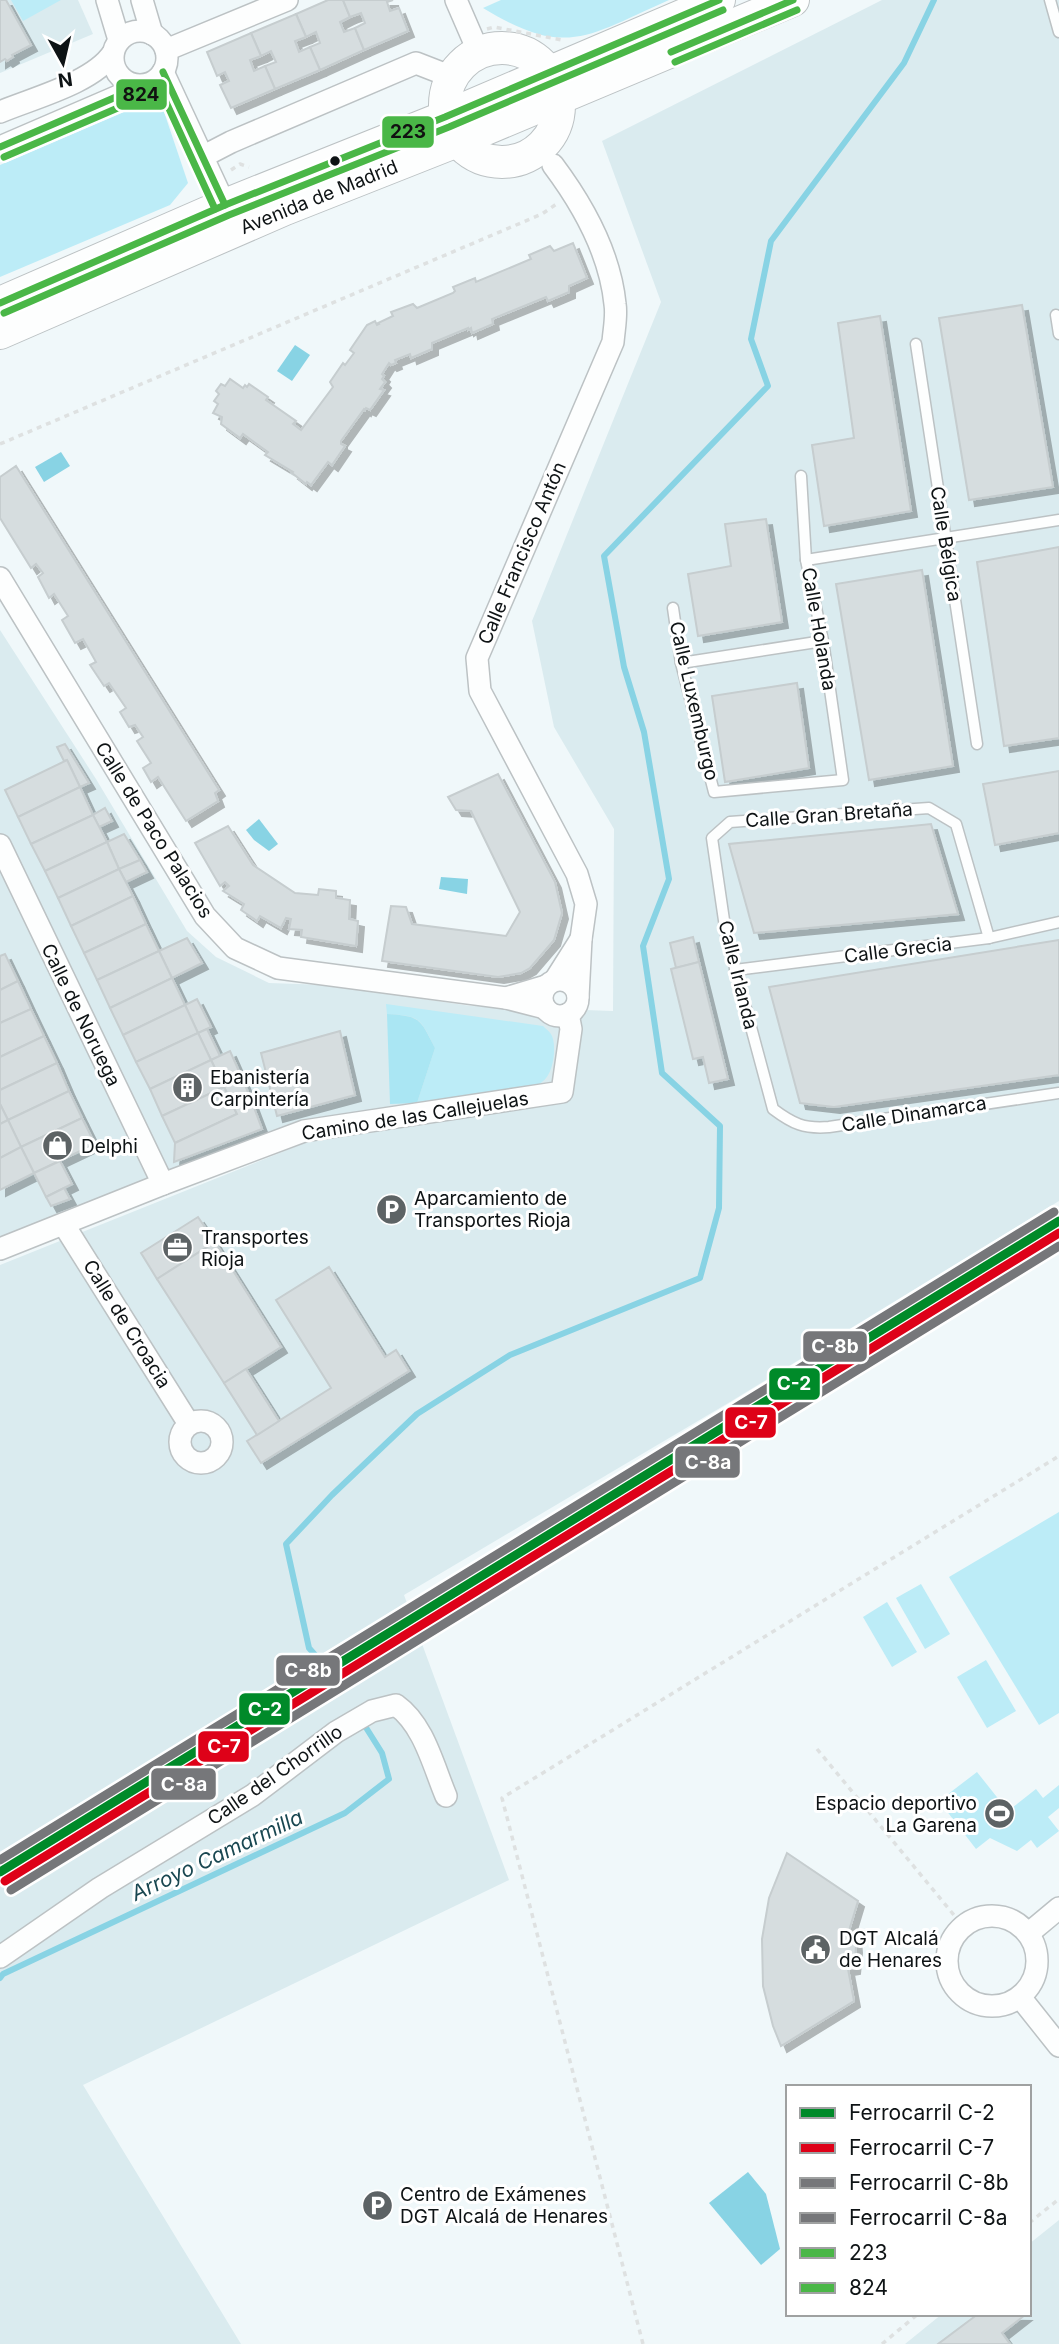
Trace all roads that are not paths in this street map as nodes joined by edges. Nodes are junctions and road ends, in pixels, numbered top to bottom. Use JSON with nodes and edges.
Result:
{"nodes":[{"id":1,"x":107,"y":0,"type":"edge"},
{"id":2,"x":142,"y":0,"type":"edge"},
{"id":3,"x":287,"y":0,"type":"edge"},
{"id":4,"x":456,"y":0,"type":"edge"},
{"id":5,"x":719,"y":0,"type":"edge"},
{"id":6,"x":793,"y":0,"type":"edge"},
{"id":7,"x":1050,"y":0,"type":"edge"},
{"id":8,"x":1059,"y":32,"type":"edge"},
{"id":9,"x":159,"y":42,"type":"junction"},
{"id":10,"x":116,"y":47,"type":"junction"},
{"id":11,"x":479,"y":52,"type":"junction"},
{"id":12,"x":163,"y":72,"type":"junction"},
{"id":13,"x":452,"y":77,"type":"junction"},
{"id":14,"x":134,"y":85,"type":"junction"},
{"id":15,"x":554,"y":86,"type":"junction"},
{"id":16,"x":0,"y":112,"type":"edge"},
{"id":17,"x":451,"y":129,"type":"junction"},
{"id":18,"x":0,"y":147,"type":"edge"},
{"id":19,"x":204,"y":156,"type":"junction"},
{"id":20,"x":554,"y":166,"type":"dead end"},
{"id":21,"x":225,"y":205,"type":"junction"},
{"id":22,"x":285,"y":209,"type":"junction"},
{"id":23,"x":0,"y":303,"type":"edge"},
{"id":24,"x":1056,"y":315,"type":"dead end"},
{"id":25,"x":0,"y":332,"type":"edge"},
{"id":26,"x":1059,"y":334,"type":"edge"},
{"id":27,"x":916,"y":344,"type":"dead end"},
{"id":28,"x":801,"y":476,"type":"dead end"},
{"id":29,"x":1059,"y":520,"type":"edge"},
{"id":30,"x":945,"y":538,"type":"junction"},
{"id":31,"x":806,"y":560,"type":"junction"},
{"id":32,"x":0,"y":578,"type":"edge"},
{"id":33,"x":673,"y":608,"type":"dead end"},
{"id":34,"x":823,"y":641,"type":"junction"},
{"id":35,"x":681,"y":663,"type":"junction"},
{"id":36,"x":976,"y":744,"type":"dead end"},
{"id":37,"x":843,"y":780,"type":"joint"},
{"id":38,"x":712,"y":838,"type":"joint"},
{"id":39,"x":0,"y":845,"type":"edge"},
{"id":40,"x":1059,"y":922,"type":"edge"},
{"id":41,"x":989,"y":938,"type":"junction"},
{"id":42,"x":581,"y":939,"type":"junction"},
{"id":43,"x":734,"y":970,"type":"junction"},
{"id":44,"x":550,"y":983,"type":"junction"},
{"id":45,"x":506,"y":998,"type":"junction"},
{"id":46,"x":573,"y":1007,"type":"junction"},
{"id":47,"x":545,"y":1008,"type":"junction"},
{"id":48,"x":1059,"y":1093,"type":"edge"},
{"id":49,"x":773,"y":1109,"type":"joint"},
{"id":50,"x":163,"y":1184,"type":"junction"},
{"id":51,"x":64,"y":1225,"type":"junction"},
{"id":52,"x":0,"y":1250,"type":"edge"},
{"id":53,"x":189,"y":1424,"type":"dead end"},
{"id":54,"x":446,"y":1796,"type":"dead end"},
{"id":55,"x":1059,"y":1908,"type":"edge"},
{"id":56,"x":1029,"y":1933,"type":"junction"},
{"id":57,"x":0,"y":1957,"type":"edge"},
{"id":58,"x":1020,"y":1997,"type":"junction"},
{"id":59,"x":1059,"y":2046,"type":"edge"}],
"edges":[{"from":1,"to":10,"type":"street"},
{"from":2,"to":9,"type":"street"},
{"from":3,"to":9,"type":"street"},
{"from":4,"to":11,"type":"street"},
{"from":5,"to":15,"type":"main road","name":"Avenida de Madrid"},
{"from":6,"to":15,"type":"main road","name":"Avenida de Madrid"},
{"from":7,"to":8,"type":"lane"},
{"from":9,"to":10,"type":"street"},
{"from":9,"to":12,"type":"street"},
{"from":10,"to":14,"type":"street"},
{"from":10,"to":16,"type":"street"},
{"from":11,"to":13,"type":"main road"},
{"from":11,"to":15,"type":"main road"},
{"from":12,"to":14,"type":"street"},
{"from":12,"to":19,"type":"street"},
{"from":13,"to":17,"type":"main road"},
{"from":13,"to":19,"type":"street"},
{"from":14,"to":18,"type":"street"},
{"from":15,"to":17,"type":"main road","name":"Avenida de Madrid"},
{"from":15,"to":17,"type":"main road"},
{"from":17,"to":21,"type":"main road","name":"Avenida de Madrid"},
{"from":17,"to":22,"type":"main road","name":"Avenida de Madrid"},
{"from":19,"to":21,"type":"street"},
{"from":20,"to":42,"type":"street","name":"Calle Francisco Antón"},
{"from":21,"to":22,"type":"street"},
{"from":21,"to":23,"type":"main road","name":"Avenida de Madrid"},
{"from":22,"to":25,"type":"main road","name":"Avenida de Madrid"},
{"from":24,"to":26,"type":"lane"},
{"from":27,"to":30,"type":"lane","name":"Calle Bélgica"},
{"from":28,"to":31,"type":"lane","name":"Calle Holanda"},
{"from":29,"to":30,"type":"lane"},
{"from":30,"to":31,"type":"lane"},
{"from":30,"to":36,"type":"lane","name":"Calle Bélgica"},
{"from":31,"to":34,"type":"lane","name":"Calle Holanda"},
{"from":32,"to":45,"type":"street","name":"Calle de Paco Palacios"},
{"from":33,"to":35,"type":"lane","name":"Calle Luxemburgo"},
{"from":34,"to":35,"type":"lane"},
{"from":34,"to":37,"type":"lane","name":"Calle Holanda"},
{"from":35,"to":37,"type":"lane","name":"Calle Luxemburgo"},
{"from":38,"to":41,"type":"lane","name":"Calle Gran Bretaña"},
{"from":38,"to":43,"type":"lane","name":"Calle Irlanda"},
{"from":39,"to":50,"type":"street","name":"Calle de Noruega"},
{"from":40,"to":41,"type":"lane","name":"Calle Grecia"},
{"from":41,"to":43,"type":"lane","name":"Calle Grecia"},
{"from":42,"to":44,"type":"street"},
{"from":42,"to":46,"type":"street","name":"Calle Francisco Antón"},
{"from":43,"to":49,"type":"lane","name":"Calle Irlanda"},
{"from":44,"to":45,"type":"street"},
{"from":44,"to":46,"type":"street"},
{"from":44,"to":47,"type":"street"},
{"from":45,"to":47,"type":"street","name":"Calle de Paco Palacios"},
{"from":46,"to":47,"type":"street","name":"Calle de Paco Palacios"},
{"from":46,"to":50,"type":"street","name":"Camino de las Callejuelas"},
{"from":48,"to":49,"type":"lane","name":"Calle Dinamarca"},
{"from":50,"to":51,"type":"street","name":"Camino de las Callejuelas"},
{"from":51,"to":52,"type":"street","name":"Camino de las Callejuelas"},
{"from":51,"to":53,"type":"street","name":"Calle de Croacia"},
{"from":54,"to":57,"type":"street","name":"Calle del Chorrillo"},
{"from":55,"to":56,"type":"street"},
{"from":56,"to":58,"type":"street"},
{"from":56,"to":58,"type":"street"},
{"from":58,"to":59,"type":"street"}]}
